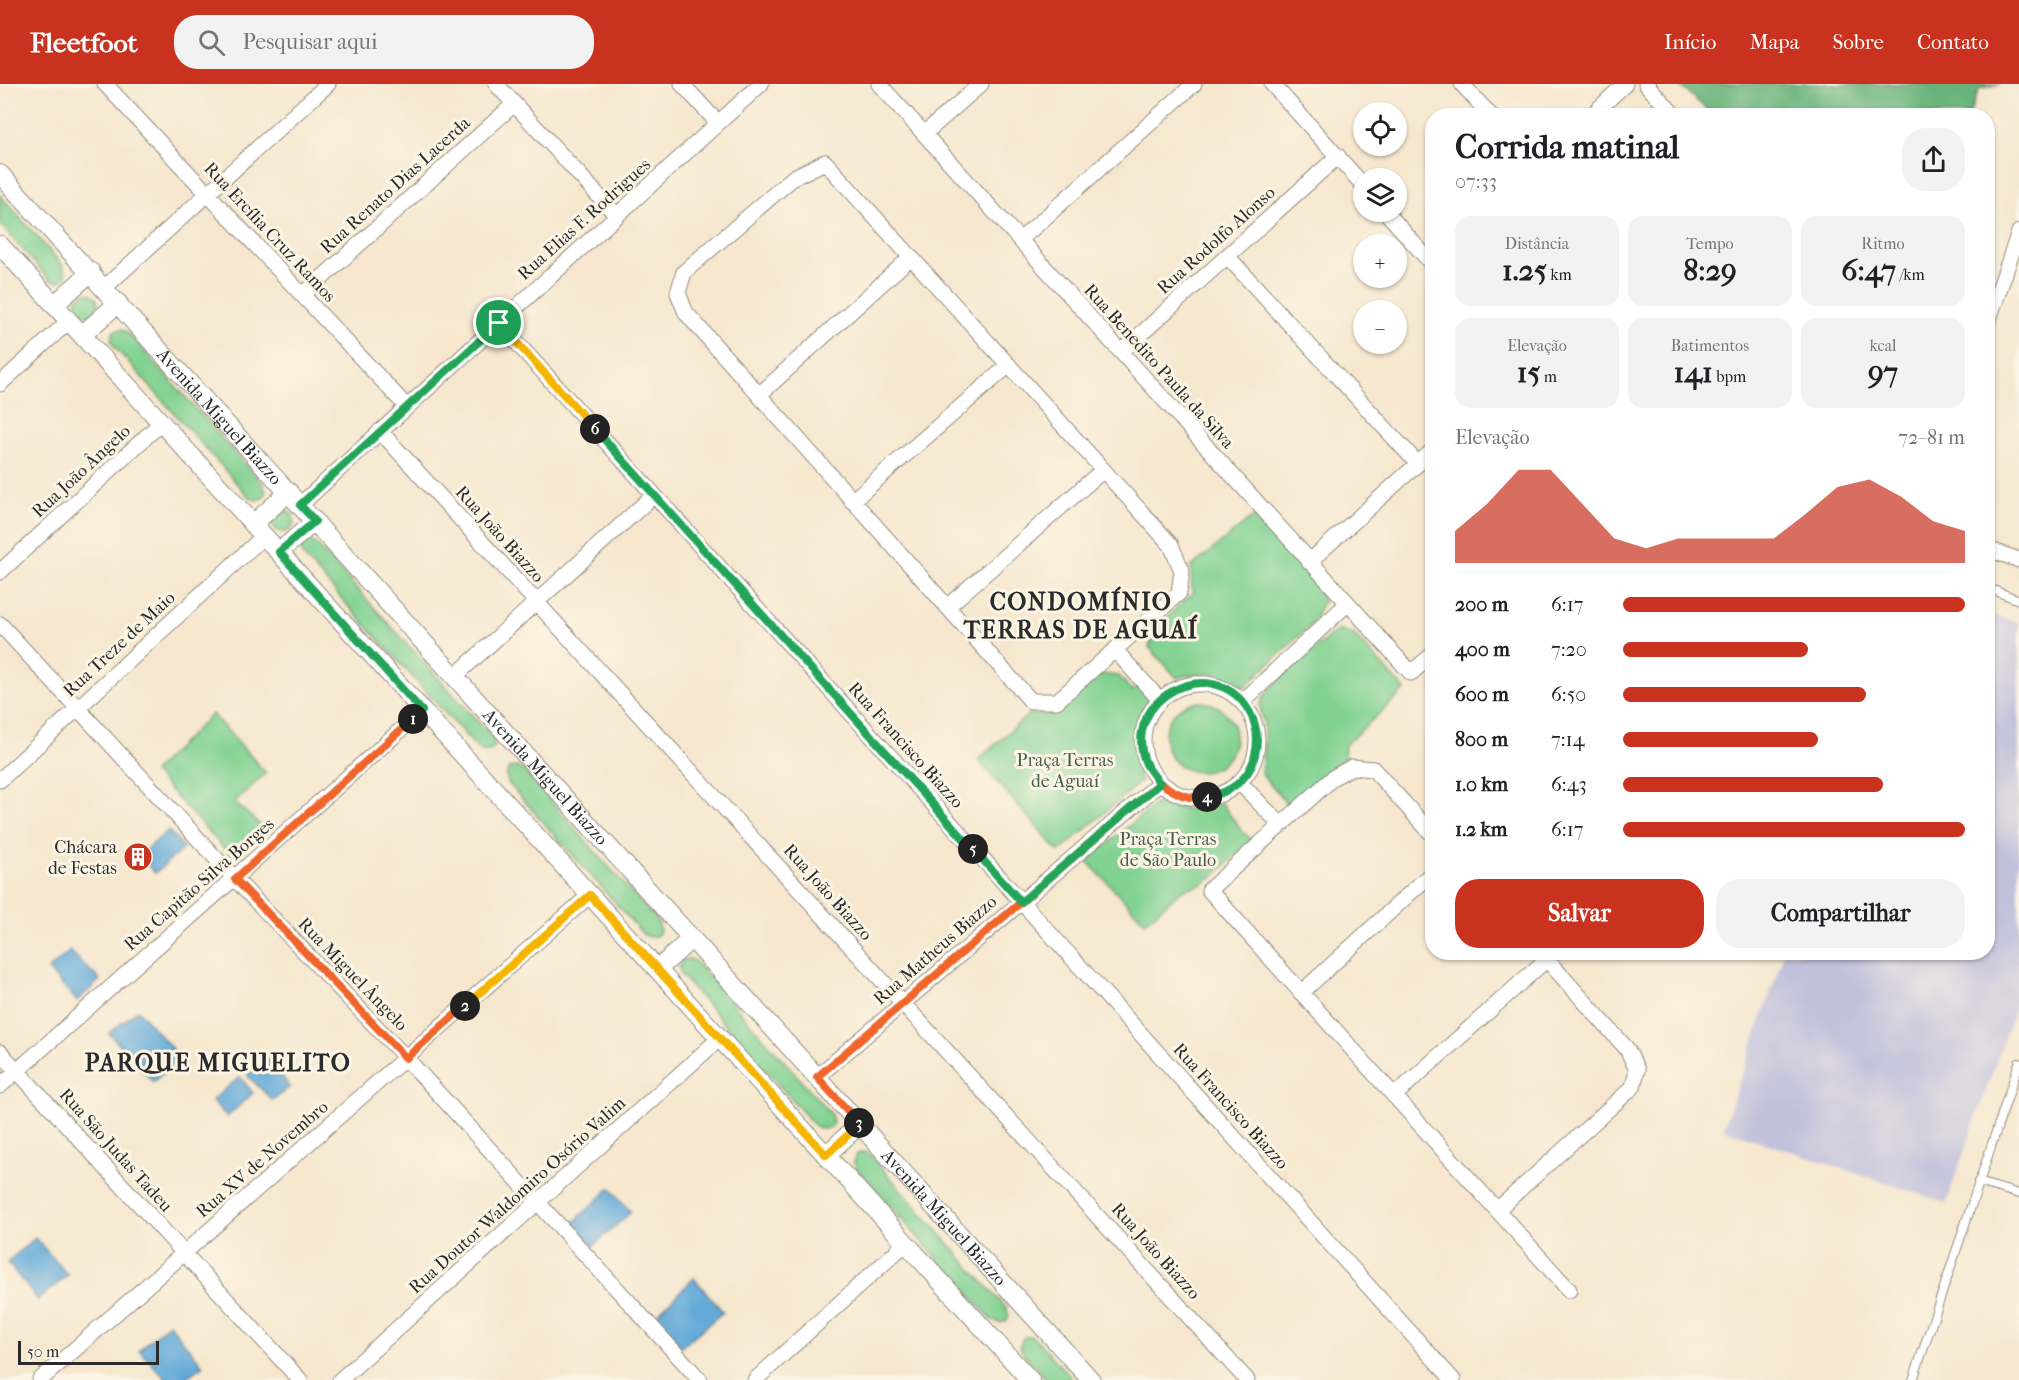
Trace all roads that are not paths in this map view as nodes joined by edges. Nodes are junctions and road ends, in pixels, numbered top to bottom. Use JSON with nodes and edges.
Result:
{"nodes":[{"id":1,"x":105,"y":84,"type":"edge"},
{"id":2,"x":328,"y":84,"type":"edge"},
{"id":3,"x":496,"y":84,"type":"edge"},
{"id":4,"x":682,"y":84,"type":"edge"},
{"id":5,"x":761,"y":84,"type":"edge"},
{"id":6,"x":879,"y":84,"type":"edge"},
{"id":7,"x":981,"y":84,"type":"edge"},
{"id":8,"x":1194,"y":84,"type":"edge"},
{"id":9,"x":1272,"y":84,"type":"edge"},
{"id":10,"x":1462,"y":84,"type":"edge"},
{"id":11,"x":1625,"y":84,"type":"edge"},
{"id":12,"x":1646,"y":84,"type":"edge"},
{"id":13,"x":514,"y":104,"type":"junction"},
{"id":14,"x":1484,"y":108,"type":"edge"},
{"id":15,"x":1600,"y":108,"type":"edge"},
{"id":16,"x":1668,"y":108,"type":"edge"},
{"id":17,"x":718,"y":123,"type":"junction"},
{"id":18,"x":924,"y":134,"type":"junction"},
{"id":19,"x":1338,"y":156,"type":"junction"},
{"id":20,"x":1353,"y":173,"type":"edge"},
{"id":21,"x":0,"y":174,"type":"edge"},
{"id":22,"x":208,"y":194,"type":"junction"},
{"id":23,"x":616,"y":216,"type":"junction"},
{"id":24,"x":1395,"y":222,"type":"edge"},
{"id":25,"x":2019,"y":232,"type":"edge"},
{"id":26,"x":1020,"y":240,"type":"junction"},
{"id":27,"x":0,"y":245,"type":"edge"},
{"id":28,"x":1425,"y":255,"type":"edge"},
{"id":29,"x":1227,"y":256,"type":"junction"},
{"id":30,"x":911,"y":257,"type":"junction"},
{"id":31,"x":91,"y":272,"type":"junction"},
{"id":32,"x":104,"y":288,"type":"junction"},
{"id":33,"x":303,"y":295,"type":"junction"},
{"id":34,"x":1995,"y":302,"type":"edge"},
{"id":35,"x":118,"y":303,"type":"junction"},
{"id":36,"x":54,"y":305,"type":"junction"},
{"id":37,"x":69,"y":321,"type":"junction"},
{"id":38,"x":499,"y":323,"type":"junction"},
{"id":39,"x":82,"y":335,"type":"junction"},
{"id":40,"x":1121,"y":352,"type":"junction"},
{"id":41,"x":1009,"y":366,"type":"junction"},
{"id":42,"x":0,"y":384,"type":"edge"},
{"id":43,"x":759,"y":395,"type":"junction"},
{"id":44,"x":407,"y":407,"type":"junction"},
{"id":45,"x":161,"y":423,"type":"junction"},
{"id":46,"x":380,"y":431,"type":"junction"},
{"id":47,"x":1425,"y":458,"type":"edge"},
{"id":48,"x":1418,"y":464,"type":"junction"},
{"id":49,"x":1103,"y":470,"type":"junction"},
{"id":50,"x":654,"y":495,"type":"junction"},
{"id":51,"x":295,"y":498,"type":"junction"},
{"id":52,"x":852,"y":501,"type":"junction"},
{"id":53,"x":315,"y":521,"type":"junction"},
{"id":54,"x":259,"y":530,"type":"junction"},
{"id":55,"x":1995,"y":551,"type":"edge"},
{"id":56,"x":279,"y":552,"type":"junction"},
{"id":57,"x":2019,"y":560,"type":"edge"},
{"id":58,"x":1309,"y":562,"type":"junction"},
{"id":59,"x":0,"y":572,"type":"edge"},
{"id":60,"x":1995,"y":591,"type":"edge"},
{"id":61,"x":2019,"y":600,"type":"edge"},
{"id":62,"x":536,"y":602,"type":"junction"},
{"id":63,"x":1347,"y":604,"type":"junction"},
{"id":64,"x":947,"y":607,"type":"junction"},
{"id":65,"x":0,"y":624,"type":"edge"},
{"id":66,"x":1115,"y":650,"type":"junction"},
{"id":67,"x":1425,"y":662,"type":"edge"},
{"id":68,"x":454,"y":676,"type":"junction"},
{"id":69,"x":1159,"y":699,"type":"junction"},
{"id":70,"x":1243,"y":701,"type":"junction"},
{"id":71,"x":79,"y":709,"type":"junction"},
{"id":72,"x":422,"y":711,"type":"junction"},
{"id":73,"x":0,"y":780,"type":"edge"},
{"id":74,"x":1160,"y":783,"type":"junction"},
{"id":75,"x":1240,"y":783,"type":"junction"},
{"id":76,"x":1281,"y":825,"type":"junction"},
{"id":77,"x":1425,"y":826,"type":"edge"},
{"id":78,"x":235,"y":879,"type":"junction"},
{"id":79,"x":1425,"y":879,"type":"edge"},
{"id":80,"x":590,"y":895,"type":"junction"},
{"id":81,"x":1021,"y":902,"type":"junction"},
{"id":82,"x":691,"y":939,"type":"junction"},
{"id":83,"x":1539,"y":960,"type":"edge"},
{"id":84,"x":1547,"y":960,"type":"edge"},
{"id":85,"x":658,"y":969,"type":"junction"},
{"id":86,"x":1301,"y":993,"type":"junction"},
{"id":87,"x":903,"y":1003,"type":"junction"},
{"id":88,"x":720,"y":1038,"type":"junction"},
{"id":89,"x":0,"y":1052,"type":"edge"},
{"id":90,"x":406,"y":1058,"type":"junction"},
{"id":91,"x":2019,"y":1063,"type":"edge"},
{"id":92,"x":17,"y":1070,"type":"junction"},
{"id":93,"x":817,"y":1077,"type":"junction"},
{"id":94,"x":0,"y":1086,"type":"edge"},
{"id":95,"x":1394,"y":1096,"type":"junction"},
{"id":96,"x":860,"y":1124,"type":"junction"},
{"id":97,"x":826,"y":1155,"type":"junction"},
{"id":98,"x":1978,"y":1182,"type":"junction"},
{"id":99,"x":2019,"y":1194,"type":"edge"},
{"id":100,"x":538,"y":1202,"type":"junction"},
{"id":101,"x":1497,"y":1210,"type":"junction"},
{"id":102,"x":906,"y":1243,"type":"junction"},
{"id":103,"x":184,"y":1253,"type":"junction"},
{"id":104,"x":1569,"y":1290,"type":"dead end"},
{"id":105,"x":40,"y":1380,"type":"edge"},
{"id":106,"x":300,"y":1380,"type":"edge"},
{"id":107,"x":340,"y":1380,"type":"edge"},
{"id":108,"x":700,"y":1380,"type":"edge"},
{"id":109,"x":755,"y":1380,"type":"edge"},
{"id":110,"x":1030,"y":1380,"type":"edge"},
{"id":111,"x":1091,"y":1380,"type":"edge"},
{"id":112,"x":1247,"y":1380,"type":"edge"},
{"id":113,"x":1453,"y":1380,"type":"edge"},
{"id":114,"x":1913,"y":1380,"type":"edge"}],
"edges":[{"from":1,"to":22,"type":"street","name":"Rua Ercília Cruz Ramos"},
{"from":2,"to":22,"type":"street"},
{"from":3,"to":13,"type":"street"},
{"from":4,"to":17,"type":"street"},
{"from":5,"to":17,"type":"street","name":"Rua Elias F. Rodrigues"},
{"from":6,"to":18,"type":"street","name":"Rua Benedito Paula da Silva"},
{"from":7,"to":18,"type":"street"},
{"from":8,"to":26,"type":"street"},
{"from":9,"to":19,"type":"street"},
{"from":10,"to":14,"type":"street"},
{"from":11,"to":15,"type":"street"},
{"from":12,"to":16,"type":"street"},
{"from":13,"to":23,"type":"street"},
{"from":13,"to":33,"type":"street","name":"Rua Renato Dias Lacerda"},
{"from":17,"to":23,"type":"street","name":"Rua Elias F. Rodrigues"},
{"from":18,"to":26,"type":"street","name":"Rua Benedito Paula da Silva"},
{"from":19,"to":20,"type":"street"},
{"from":19,"to":29,"type":"street","name":"Rua Rodolfo Alonso"},
{"from":21,"to":31,"type":"street","name":"Avenida Miguel Biazzo"},
{"from":22,"to":32,"type":"street"},
{"from":22,"to":33,"type":"street","name":"Rua Ercília Cruz Ramos"},
{"from":23,"to":38,"type":"street","name":"Rua Elias F. Rodrigues"},
{"from":24,"to":28,"type":"street"},
{"from":25,"to":34,"type":"street"},
{"from":26,"to":40,"type":"street","name":"Rua Benedito Paula da Silva"},
{"from":27,"to":36,"type":"street"},
{"from":29,"to":40,"type":"street","name":"Rua Rodolfo Alonso"},
{"from":29,"to":48,"type":"street"},
{"from":30,"to":41,"type":"street"},
{"from":30,"to":43,"type":"street"},
{"from":30,"to":43,"type":"street"},
{"from":31,"to":32,"type":"street","name":"Avenida Miguel Biazzo"},
{"from":31,"to":36,"type":"street"},
{"from":32,"to":35,"type":"street","name":"Avenida Miguel Biazzo"},
{"from":33,"to":44,"type":"street","name":"Rua Ercília Cruz Ramos"},
{"from":35,"to":39,"type":"street"},
{"from":35,"to":51,"type":"street","name":"Avenida Miguel Biazzo"},
{"from":36,"to":37,"type":"street"},
{"from":37,"to":39,"type":"street"},
{"from":37,"to":42,"type":"street"},
{"from":38,"to":44,"type":"street","name":"Rua Elias F. Rodrigues"},
{"from":38,"to":50,"type":"street","name":"Rua Francisco Biazzo"},
{"from":39,"to":45,"type":"street"},
{"from":40,"to":58,"type":"street","name":"Rua Benedito Paula da Silva"},
{"from":41,"to":49,"type":"street"},
{"from":41,"to":52,"type":"street"},
{"from":43,"to":52,"type":"street"},
{"from":44,"to":46,"type":"street","name":"Rua Elias F. Rodrigues"},
{"from":45,"to":54,"type":"street"},
{"from":45,"to":59,"type":"street","name":"Rua João Ângelo"},
{"from":46,"to":51,"type":"street","name":"Rua Elias F. Rodrigues"},
{"from":46,"to":62,"type":"street","name":"Rua João Biazzo"},
{"from":47,"to":48,"type":"street"},
{"from":48,"to":58,"type":"street"},
{"from":49,"to":64,"type":"street"},
{"from":49,"to":66,"type":"street"},
{"from":50,"to":62,"type":"street"},
{"from":50,"to":81,"type":"street","name":"Rua Francisco Biazzo"},
{"from":51,"to":53,"type":"street","name":"Avenida Miguel Biazzo"},
{"from":51,"to":54,"type":"street"},
{"from":52,"to":64,"type":"street"},
{"from":53,"to":56,"type":"street"},
{"from":53,"to":68,"type":"street","name":"Avenida Miguel Biazzo"},
{"from":54,"to":56,"type":"street"},
{"from":54,"to":71,"type":"street","name":"Rua Treze de Maio"},
{"from":55,"to":57,"type":"street"},
{"from":56,"to":72,"type":"street"},
{"from":58,"to":63,"type":"street","name":"Rua Benedito Paula da Silva"},
{"from":60,"to":61,"type":"lane"},
{"from":62,"to":68,"type":"street"},
{"from":62,"to":87,"type":"street","name":"Rua João Biazzo"},
{"from":63,"to":67,"type":"street","name":"Rua Benedito Paula da Silva"},
{"from":63,"to":70,"type":"street"},
{"from":64,"to":66,"type":"street"},
{"from":65,"to":71,"type":"street","name":"Rua Miguel Ângelo"},
{"from":66,"to":69,"type":"street"},
{"from":68,"to":82,"type":"street","name":"Avenida Miguel Biazzo"},
{"from":69,"to":70,"type":"street"},
{"from":69,"to":74,"type":"street"},
{"from":70,"to":75,"type":"street"},
{"from":71,"to":73,"type":"street","name":"Rua Treze de Maio"},
{"from":71,"to":78,"type":"street","name":"Rua Miguel Ângelo"},
{"from":72,"to":78,"type":"street","name":"Rua Capitão Silva Borges"},
{"from":72,"to":80,"type":"street"},
{"from":74,"to":75,"type":"street"},
{"from":74,"to":81,"type":"street","name":"Rua Matheus Biazzo"},
{"from":75,"to":76,"type":"street"},
{"from":76,"to":77,"type":"street"},
{"from":76,"to":86,"type":"street"},
{"from":78,"to":90,"type":"street","name":"Rua Miguel Ângelo"},
{"from":78,"to":92,"type":"street","name":"Rua Capitão Silva Borges"},
{"from":79,"to":86,"type":"street"},
{"from":80,"to":85,"type":"street"},
{"from":80,"to":90,"type":"street","name":"Rua XV de Novembro"},
{"from":81,"to":87,"type":"street","name":"Rua Matheus Biazzo"},
{"from":81,"to":113,"type":"street","name":"Rua Francisco Biazzo"},
{"from":82,"to":85,"type":"street"},
{"from":82,"to":93,"type":"street","name":"Avenida Miguel Biazzo"},
{"from":83,"to":95,"type":"street"},
{"from":84,"to":101,"type":"street"},
{"from":85,"to":88,"type":"street"},
{"from":86,"to":95,"type":"street"},
{"from":87,"to":93,"type":"street","name":"Rua Matheus Biazzo"},
{"from":87,"to":112,"type":"street","name":"Rua João Biazzo"},
{"from":88,"to":97,"type":"street"},
{"from":88,"to":100,"type":"street","name":"Rua Doutor Waldomiro Osório Valim"},
{"from":89,"to":92,"type":"street","name":"Rua São Judas Tadeu"},
{"from":90,"to":100,"type":"street","name":"Rua Miguel Ângelo"},
{"from":90,"to":103,"type":"street","name":"Rua XV de Novembro"},
{"from":91,"to":98,"type":"lane"},
{"from":92,"to":94,"type":"street","name":"Rua Capitão Silva Borges"},
{"from":92,"to":103,"type":"street","name":"Rua São Judas Tadeu"},
{"from":93,"to":96,"type":"street","name":"Avenida Miguel Biazzo"},
{"from":95,"to":101,"type":"street"},
{"from":96,"to":97,"type":"street"},
{"from":96,"to":111,"type":"street","name":"Avenida Miguel Biazzo"},
{"from":97,"to":102,"type":"street"},
{"from":98,"to":99,"type":"lane"},
{"from":98,"to":114,"type":"lane"},
{"from":100,"to":107,"type":"street","name":"Rua Doutor Waldomiro Osório Valim"},
{"from":100,"to":108,"type":"street","name":"Rua Miguel Ângelo"},
{"from":101,"to":104,"type":"street"},
{"from":102,"to":109,"type":"street"},
{"from":102,"to":110,"type":"street"},
{"from":103,"to":105,"type":"street","name":"Rua XV de Novembro"},
{"from":103,"to":106,"type":"street","name":"Rua São Judas Tadeu"}]}
